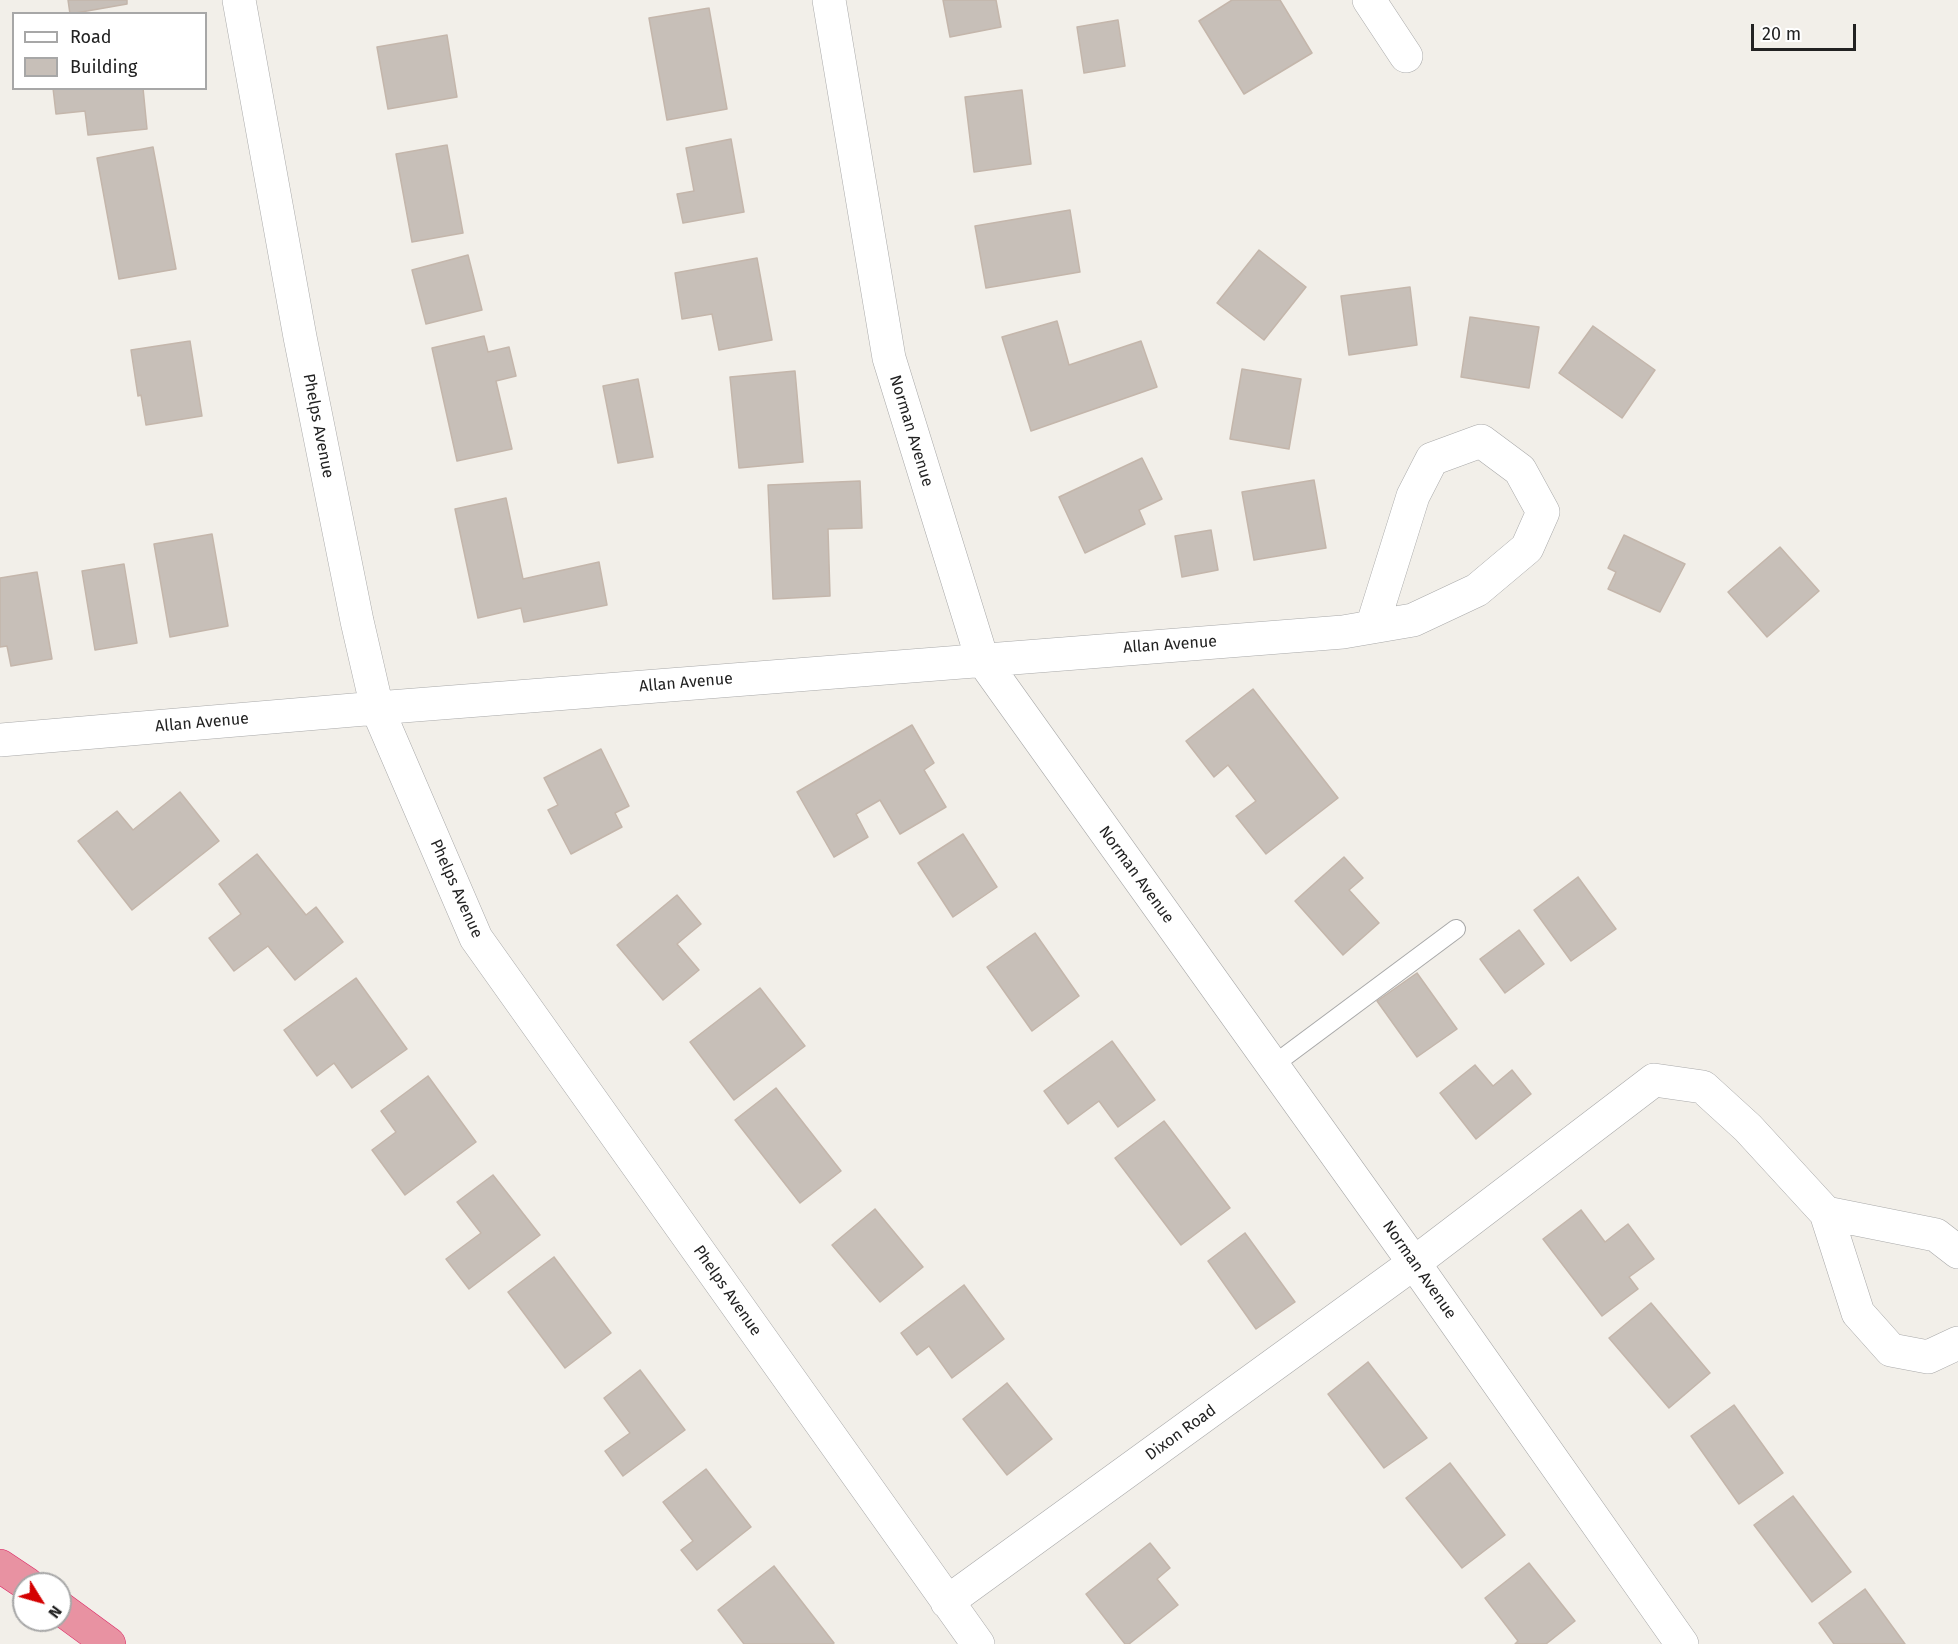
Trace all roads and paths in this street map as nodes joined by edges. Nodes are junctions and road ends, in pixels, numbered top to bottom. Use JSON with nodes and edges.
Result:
{"nodes":[{"id":1,"x":239,"y":0,"type":"edge"},
{"id":2,"x":829,"y":0,"type":"edge"},
{"id":3,"x":1369,"y":0,"type":"edge"},
{"id":4,"x":1406,"y":56,"type":"dead end"},
{"id":5,"x":1372,"y":627,"type":"junction"},
{"id":6,"x":982,"y":659,"type":"junction"},
{"id":7,"x":377,"y":708,"type":"junction"},
{"id":8,"x":0,"y":740,"type":"edge"},
{"id":9,"x":1456,"y":929,"type":"dead end"},
{"id":10,"x":1272,"y":1066,"type":"junction"},
{"id":11,"x":1826,"y":1213,"type":"junction"},
{"id":12,"x":1958,"y":1252,"type":"edge"},
{"id":13,"x":1414,"y":1263,"type":"junction"},
{"id":14,"x":1958,"y":1343,"type":"edge"},
{"id":15,"x":947,"y":1602,"type":"junction"},
{"id":16,"x":72,"y":1617,"type":"edge"},
{"id":17,"x":109,"y":1644,"type":"edge"},
{"id":18,"x":978,"y":1644,"type":"edge"},
{"id":19,"x":1682,"y":1644,"type":"edge"}],
"edges":[{"from":1,"to":7,"type":"street","name":"Phelps Avenue"},
{"from":2,"to":6,"type":"street","name":"Norman Avenue"},
{"from":3,"to":4,"type":"street"},
{"from":5,"to":5,"type":"street","name":"Allan Avenue"},
{"from":5,"to":6,"type":"street","name":"Allan Avenue"},
{"from":6,"to":7,"type":"street","name":"Allan Avenue"},
{"from":6,"to":10,"type":"street","name":"Norman Avenue"},
{"from":7,"to":8,"type":"street","name":"Allan Avenue"},
{"from":7,"to":15,"type":"street","name":"Phelps Avenue"},
{"from":9,"to":10,"type":"lane"},
{"from":10,"to":13,"type":"street","name":"Norman Avenue"},
{"from":11,"to":12,"type":"street"},
{"from":11,"to":13,"type":"street","name":"Dixon Road"},
{"from":11,"to":14,"type":"street"},
{"from":13,"to":15,"type":"street","name":"Dixon Road"},
{"from":13,"to":19,"type":"street","name":"Norman Avenue"},
{"from":15,"to":18,"type":"street","name":"Phelps Avenue"},
{"from":16,"to":17,"type":"highway"}]}
